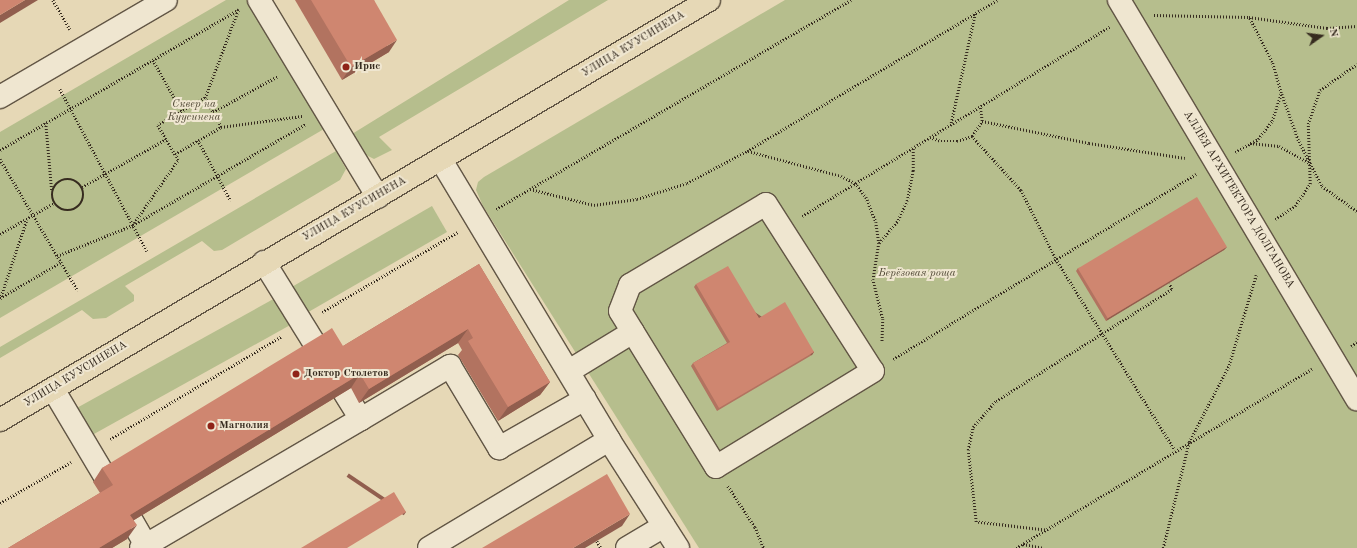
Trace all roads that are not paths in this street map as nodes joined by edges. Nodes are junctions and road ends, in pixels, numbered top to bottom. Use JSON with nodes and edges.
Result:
{"nodes":[{"id":1,"x":166,"y":0,"type":"edge"},
{"id":2,"x":709,"y":0,"type":"edge"},
{"id":3,"x":249,"y":2,"type":"edge"},
{"id":4,"x":1124,"y":7,"type":"edge"},
{"id":5,"x":0,"y":97,"type":"edge"},
{"id":6,"x":442,"y":160,"type":"junction"},
{"id":7,"x":378,"y":197,"type":"junction"},
{"id":8,"x":264,"y":262,"type":"junction"},
{"id":9,"x":633,"y":332,"type":"junction"},
{"id":10,"x":316,"y":346,"type":"edge"},
{"id":11,"x":569,"y":371,"type":"junction"},
{"id":12,"x":53,"y":389,"type":"junction"},
{"id":13,"x":344,"y":392,"type":"edge"},
{"id":14,"x":585,"y":399,"type":"junction"},
{"id":15,"x":1357,"y":400,"type":"edge"},
{"id":16,"x":361,"y":419,"type":"junction"},
{"id":17,"x":0,"y":420,"type":"edge"},
{"id":18,"x":609,"y":440,"type":"junction"},
{"id":19,"x":104,"y":475,"type":"dead end"},
{"id":20,"x":132,"y":522,"type":"edge"},
{"id":21,"x":664,"y":526,"type":"junction"},
{"id":22,"x":144,"y":547,"type":"edge"},
{"id":23,"x":429,"y":548,"type":"edge"},
{"id":24,"x":627,"y":548,"type":"edge"},
{"id":25,"x":678,"y":548,"type":"edge"}],
"edges":[{"from":1,"to":5,"type":"street"},
{"from":2,"to":6,"type":"main road","name":"УЛИЦА КУУСИНЕНА"},
{"from":3,"to":7,"type":"street"},
{"from":4,"to":15,"type":"street","name":"АЛЛЕЯ АРХИТЕКТОРА ДОЛГАНОВА"},
{"from":6,"to":7,"type":"main road","name":"УЛИЦА КУУСИНЕНА"},
{"from":6,"to":11,"type":"street"},
{"from":7,"to":8,"type":"main road","name":"УЛИЦА КУУСИНЕНА"},
{"from":8,"to":10,"type":"street"},
{"from":8,"to":12,"type":"main road","name":"УЛИЦА КУУСИНЕНА"},
{"from":9,"to":9,"type":"street"},
{"from":9,"to":11,"type":"street"},
{"from":11,"to":14,"type":"street"},
{"from":12,"to":17,"type":"main road","name":"УЛИЦА КУУСИНЕНА"},
{"from":12,"to":19,"type":"street"},
{"from":13,"to":16,"type":"street"},
{"from":14,"to":16,"type":"street"},
{"from":14,"to":18,"type":"street"},
{"from":16,"to":22,"type":"street"},
{"from":18,"to":21,"type":"street"},
{"from":18,"to":23,"type":"street"},
{"from":20,"to":22,"type":"street"},
{"from":21,"to":24,"type":"street"},
{"from":21,"to":25,"type":"street"}]}
